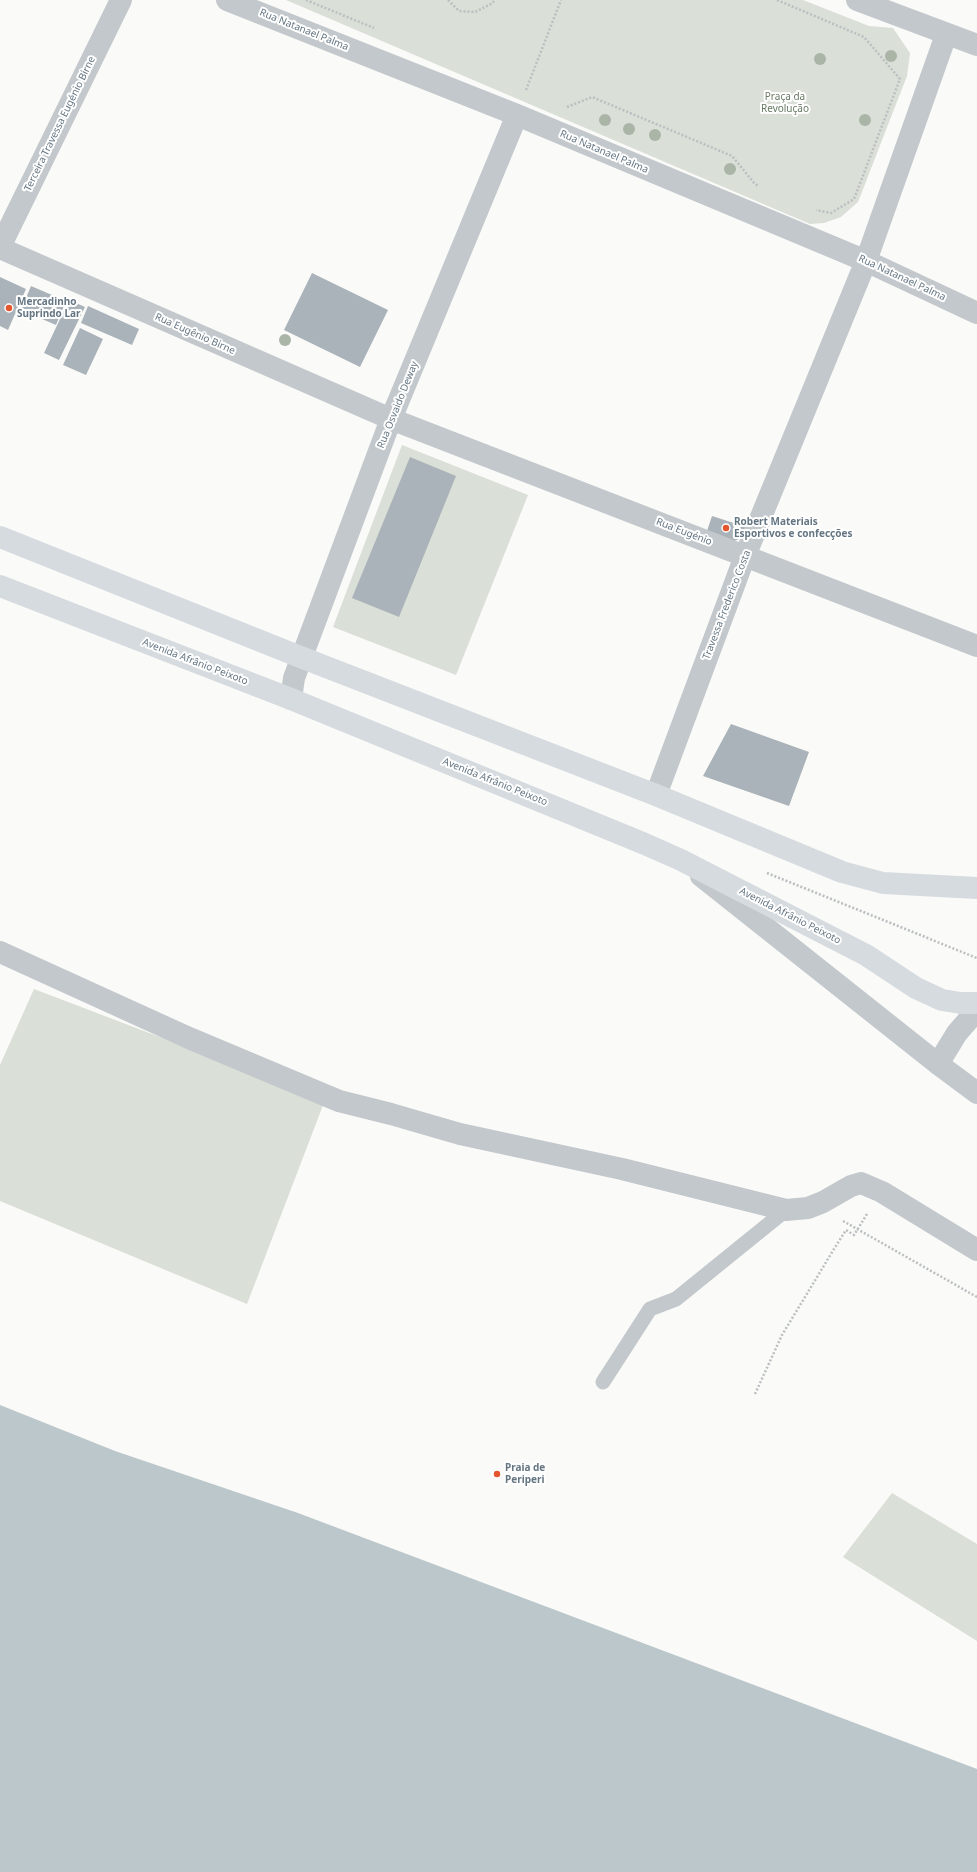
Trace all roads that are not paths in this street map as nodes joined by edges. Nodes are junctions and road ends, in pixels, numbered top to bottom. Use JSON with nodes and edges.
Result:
{"nodes":[{"id":1,"x":121,"y":0,"type":"edge"},
{"id":2,"x":228,"y":0,"type":"edge"},
{"id":3,"x":857,"y":0,"type":"edge"},
{"id":4,"x":946,"y":34,"type":"junction"},
{"id":5,"x":977,"y":45,"type":"edge"},
{"id":6,"x":517,"y":115,"type":"junction"},
{"id":7,"x":0,"y":248,"type":"edge"},
{"id":8,"x":866,"y":261,"type":"junction"},
{"id":9,"x":977,"y":312,"type":"edge"},
{"id":10,"x":391,"y":419,"type":"junction"},
{"id":11,"x":0,"y":537,"type":"edge"},
{"id":12,"x":745,"y":556,"type":"junction"},
{"id":13,"x":0,"y":586,"type":"edge"},
{"id":14,"x":977,"y":646,"type":"edge"},
{"id":15,"x":303,"y":658,"type":"junction"},
{"id":16,"x":291,"y":698,"type":"junction"},
{"id":17,"x":656,"y":795,"type":"junction"},
{"id":18,"x":681,"y":860,"type":"junction"},
{"id":19,"x":977,"y":888,"type":"edge"},
{"id":20,"x":0,"y":952,"type":"edge"},
{"id":21,"x":977,"y":1003,"type":"edge"},
{"id":22,"x":977,"y":1010,"type":"edge"},
{"id":23,"x":938,"y":1064,"type":"junction"},
{"id":24,"x":977,"y":1093,"type":"edge"},
{"id":25,"x":786,"y":1210,"type":"junction"},
{"id":26,"x":977,"y":1250,"type":"edge"},
{"id":27,"x":603,"y":1382,"type":"dead end"}],
"edges":[{"from":1,"to":7,"type":"street","name":"Terceira Travessa Eugénio Birne"},
{"from":2,"to":6,"type":"street","name":"Rua Natanael Palma"},
{"from":3,"to":4,"type":"street"},
{"from":4,"to":5,"type":"street"},
{"from":4,"to":8,"type":"street"},
{"from":6,"to":8,"type":"street","name":"Rua Natanael Palma"},
{"from":6,"to":10,"type":"street","name":"Rua Osvaido Deway"},
{"from":7,"to":10,"type":"street","name":"Rua Eugênio Birne"},
{"from":8,"to":9,"type":"street","name":"Rua Natanael Palma"},
{"from":8,"to":12,"type":"street","name":"Travessa Frederico Costa"},
{"from":10,"to":12,"type":"street","name":"Rua Eugénio"},
{"from":10,"to":15,"type":"street","name":"Rua Osvaido Deway"},
{"from":11,"to":15,"type":"main road"},
{"from":12,"to":14,"type":"street","name":"Rua Eugénio"},
{"from":12,"to":17,"type":"street","name":"Travessa Frederico Costa"},
{"from":13,"to":16,"type":"main road","name":"Avenida Afrânio Peixoto"},
{"from":15,"to":16,"type":"street","name":"Rua Osvaido Deway"},
{"from":15,"to":17,"type":"main road"},
{"from":16,"to":18,"type":"main road","name":"Avenida Afrânio Peixoto"},
{"from":17,"to":19,"type":"main road"},
{"from":18,"to":21,"type":"main road","name":"Avenida Afrânio Peixoto"},
{"from":18,"to":23,"type":"street"},
{"from":20,"to":25,"type":"street"},
{"from":22,"to":23,"type":"street"},
{"from":23,"to":24,"type":"street"},
{"from":25,"to":26,"type":"street"},
{"from":25,"to":27,"type":"lane"}]}
